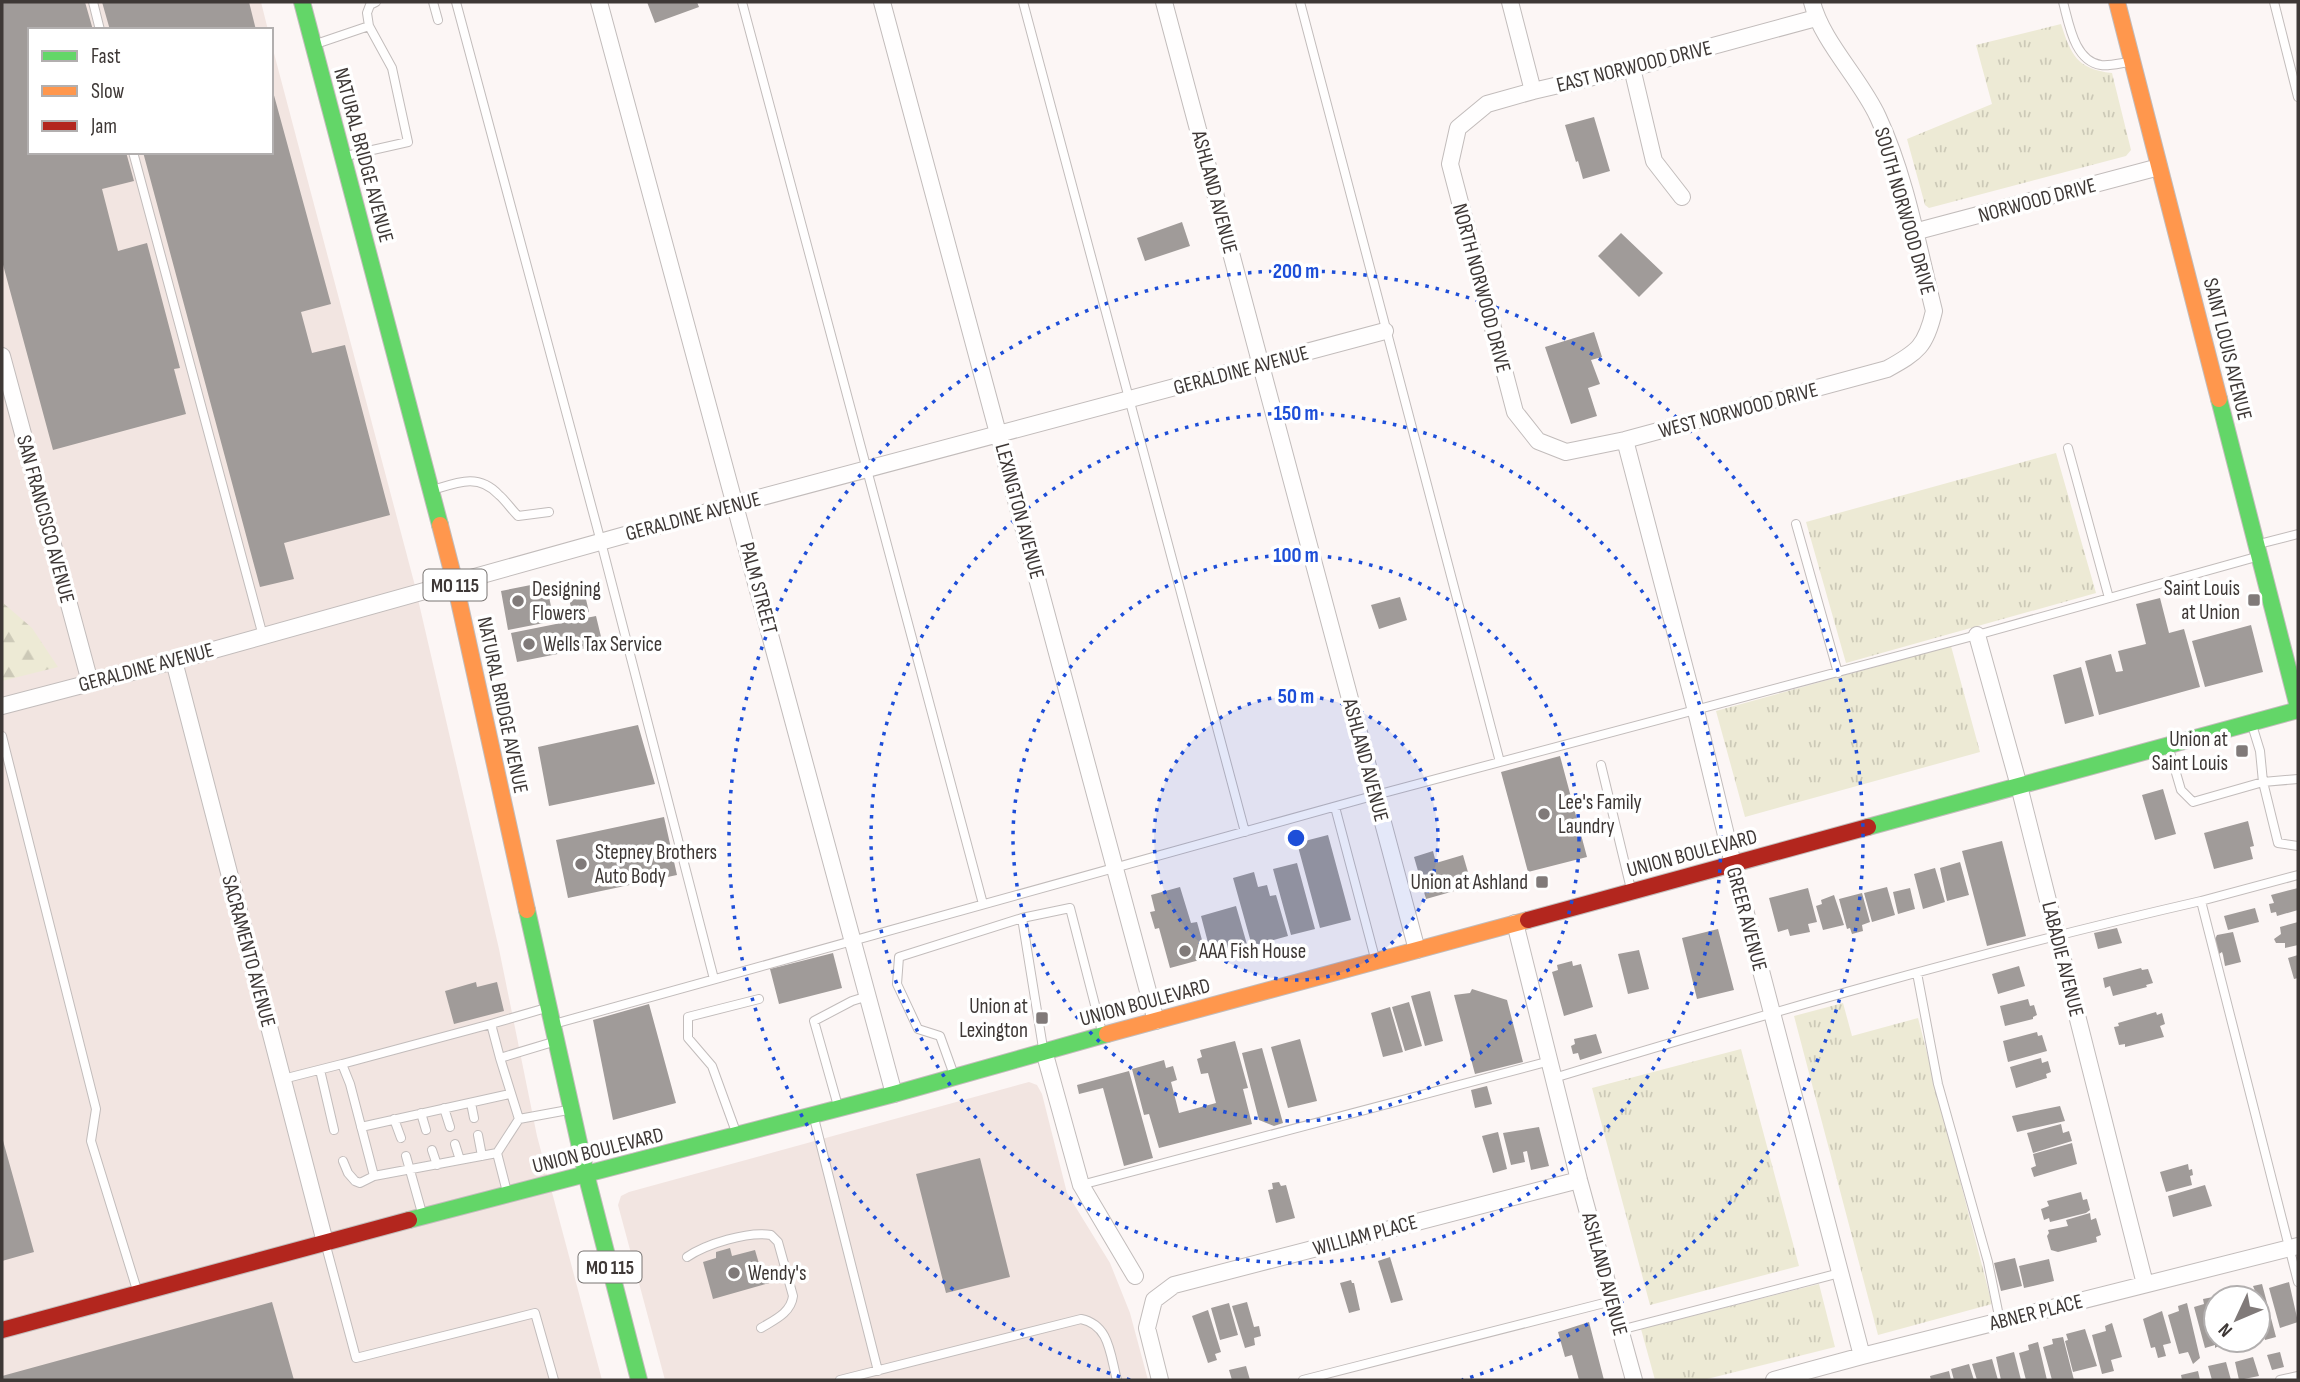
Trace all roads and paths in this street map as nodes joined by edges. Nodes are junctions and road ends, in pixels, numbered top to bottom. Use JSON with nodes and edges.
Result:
{"nodes":[{"id":1,"x":93,"y":2,"type":"edge"},
{"id":2,"x":302,"y":2,"type":"edge"},
{"id":3,"x":376,"y":2,"type":"edge"},
{"id":4,"x":433,"y":2,"type":"edge"},
{"id":5,"x":456,"y":2,"type":"edge"},
{"id":6,"x":599,"y":2,"type":"edge"},
{"id":7,"x":742,"y":2,"type":"edge"},
{"id":8,"x":882,"y":2,"type":"edge"},
{"id":9,"x":1023,"y":2,"type":"edge"},
{"id":10,"x":1164,"y":2,"type":"edge"},
{"id":11,"x":1300,"y":2,"type":"edge"},
{"id":12,"x":1510,"y":2,"type":"edge"},
{"id":13,"x":1812,"y":2,"type":"edge"},
{"id":14,"x":2063,"y":2,"type":"edge"},
{"id":15,"x":2117,"y":2,"type":"edge"},
{"id":16,"x":2274,"y":2,"type":"edge"},
{"id":17,"x":1816,"y":18,"type":"junction"},
{"id":18,"x":438,"y":20,"type":"dead end"},
{"id":19,"x":369,"y":26,"type":"junction"},
{"id":20,"x":100,"y":28,"type":"edge"},
{"id":21,"x":313,"y":45,"type":"junction"},
{"id":22,"x":2132,"y":61,"type":"junction"},
{"id":23,"x":1632,"y":68,"type":"junction"},
{"id":24,"x":1533,"y":91,"type":"junction"},
{"id":25,"x":2298,"y":97,"type":"edge"},
{"id":26,"x":1458,"y":128,"type":"joint"},
{"id":27,"x":134,"y":154,"type":"edge"},
{"id":28,"x":343,"y":157,"type":"junction"},
{"id":29,"x":2159,"y":167,"type":"junction"},
{"id":30,"x":1682,"y":197,"type":"dead end"},
{"id":31,"x":1914,"y":232,"type":"junction"},
{"id":32,"x":1385,"y":331,"type":"junction"},
{"id":33,"x":1928,"y":337,"type":"joint"},
{"id":34,"x":2,"y":356,"type":"edge"},
{"id":35,"x":1261,"y":364,"type":"junction"},
{"id":36,"x":1131,"y":399,"type":"junction"},
{"id":37,"x":1000,"y":435,"type":"junction"},
{"id":38,"x":1625,"y":440,"type":"junction"},
{"id":39,"x":1538,"y":441,"type":"joint"},
{"id":40,"x":2068,"y":448,"type":"dead end"},
{"id":41,"x":866,"y":470,"type":"junction"},
{"id":42,"x":430,"y":491,"type":"junction"},
{"id":43,"x":736,"y":504,"type":"junction"},
{"id":44,"x":549,"y":512,"type":"dead end"},
{"id":45,"x":1796,"y":524,"type":"dead end"},
{"id":46,"x":2298,"y":534,"type":"edge"},
{"id":47,"x":601,"y":542,"type":"junction"},
{"id":48,"x":2258,"y":551,"type":"junction"},
{"id":49,"x":455,"y":583,"type":"junction"},
{"id":50,"x":2109,"y":598,"type":"junction"},
{"id":51,"x":1977,"y":635,"type":"junction"},
{"id":52,"x":262,"y":636,"type":"junction"},
{"id":53,"x":174,"y":661,"type":"junction"},
{"id":54,"x":1838,"y":673,"type":"junction"},
{"id":55,"x":90,"y":682,"type":"junction"},
{"id":56,"x":2,"y":706,"type":"edge"},
{"id":57,"x":2298,"y":709,"type":"edge"},
{"id":58,"x":1696,"y":711,"type":"junction"},
{"id":59,"x":2252,"y":723,"type":"junction"},
{"id":60,"x":2,"y":736,"type":"edge"},
{"id":61,"x":2168,"y":746,"type":"junction"},
{"id":62,"x":1500,"y":762,"type":"junction"},
{"id":63,"x":1601,"y":765,"type":"dead end"},
{"id":64,"x":2298,"y":779,"type":"edge"},
{"id":65,"x":2263,"y":782,"type":"junction"},
{"id":66,"x":2019,"y":786,"type":"junction"},
{"id":67,"x":1376,"y":795,"type":"junction"},
{"id":68,"x":1335,"y":807,"type":"junction"},
{"id":69,"x":1245,"y":832,"type":"junction"},
{"id":70,"x":2298,"y":846,"type":"edge"},
{"id":71,"x":1733,"y":864,"type":"junction"},
{"id":72,"x":1115,"y":867,"type":"junction"},
{"id":73,"x":2298,"y":875,"type":"edge"},
{"id":74,"x":1631,"y":892,"type":"junction"},
{"id":75,"x":2201,"y":901,"type":"junction"},
{"id":76,"x":983,"y":904,"type":"junction"},
{"id":77,"x":1022,"y":918,"type":"junction"},
{"id":78,"x":1515,"y":923,"type":"junction"},
{"id":79,"x":2056,"y":934,"type":"junction"},
{"id":80,"x":853,"y":940,"type":"junction"},
{"id":81,"x":1417,"y":950,"type":"junction"},
{"id":82,"x":1375,"y":961,"type":"junction"},
{"id":83,"x":1917,"y":973,"type":"junction"},
{"id":84,"x":714,"y":979,"type":"junction"},
{"id":85,"x":868,"y":996,"type":"junction"},
{"id":86,"x":759,"y":999,"type":"dead end"},
{"id":87,"x":549,"y":1007,"type":"junction"},
{"id":88,"x":1772,"y":1013,"type":"junction"},
{"id":89,"x":1156,"y":1021,"type":"junction"},
{"id":90,"x":491,"y":1024,"type":"junction"},
{"id":91,"x":553,"y":1024,"type":"junction"},
{"id":92,"x":1103,"y":1035,"type":"junction"},
{"id":93,"x":556,"y":1041,"type":"junction"},
{"id":94,"x":1044,"y":1051,"type":"junction"},
{"id":95,"x":500,"y":1058,"type":"junction"},
{"id":96,"x":1550,"y":1061,"type":"junction"},
{"id":97,"x":342,"y":1064,"type":"junction"},
{"id":98,"x":320,"y":1070,"type":"junction"},
{"id":99,"x":955,"y":1077,"type":"junction"},
{"id":100,"x":1554,"y":1078,"type":"junction"},
{"id":101,"x":282,"y":1079,"type":"junction"},
{"id":102,"x":510,"y":1094,"type":"junction"},
{"id":103,"x":894,"y":1094,"type":"junction"},
{"id":104,"x":471,"y":1103,"type":"junction"},
{"id":105,"x":444,"y":1108,"type":"junction"},
{"id":106,"x":839,"y":1109,"type":"junction"},
{"id":107,"x":572,"y":1110,"type":"junction"},
{"id":108,"x":421,"y":1114,"type":"junction"},
{"id":109,"x":813,"y":1115,"type":"junction"},
{"id":110,"x":474,"y":1118,"type":"dead end"},
{"id":111,"x":394,"y":1119,"type":"junction"},
{"id":112,"x":519,"y":1119,"type":"junction"},
{"id":113,"x":361,"y":1126,"type":"junction"},
{"id":114,"x":450,"y":1127,"type":"dead end"},
{"id":115,"x":334,"y":1130,"type":"dead end"},
{"id":116,"x":426,"y":1130,"type":"dead end"},
{"id":117,"x":478,"y":1135,"type":"dead end"},
{"id":118,"x":737,"y":1135,"type":"junction"},
{"id":119,"x":401,"y":1138,"type":"dead end"},
{"id":120,"x":455,"y":1144,"type":"dead end"},
{"id":121,"x":432,"y":1150,"type":"dead end"},
{"id":122,"x":497,"y":1153,"type":"junction"},
{"id":123,"x":406,"y":1156,"type":"dead end"},
{"id":124,"x":482,"y":1156,"type":"junction"},
{"id":125,"x":460,"y":1160,"type":"junction"},
{"id":126,"x":343,"y":1161,"type":"dead end"},
{"id":127,"x":437,"y":1165,"type":"junction"},
{"id":128,"x":410,"y":1170,"type":"junction"},
{"id":129,"x":586,"y":1174,"type":"junction"},
{"id":130,"x":374,"y":1176,"type":"junction"},
{"id":131,"x":1580,"y":1180,"type":"junction"},
{"id":132,"x":1081,"y":1185,"type":"junction"},
{"id":133,"x":508,"y":1194,"type":"junction"},
{"id":134,"x":423,"y":1216,"type":"junction"},
{"id":135,"x":325,"y":1242,"type":"junction"},
{"id":136,"x":2294,"y":1247,"type":"edge"},
{"id":137,"x":687,"y":1257,"type":"dead end"},
{"id":138,"x":1840,"y":1273,"type":"junction"},
{"id":139,"x":1135,"y":1276,"type":"dead end"},
{"id":140,"x":2298,"y":1282,"type":"edge"},
{"id":141,"x":2145,"y":1284,"type":"junction"},
{"id":142,"x":138,"y":1293,"type":"junction"},
{"id":143,"x":1613,"y":1301,"type":"junction"},
{"id":144,"x":2000,"y":1321,"type":"junction"},
{"id":145,"x":761,"y":1328,"type":"dead end"},
{"id":146,"x":2,"y":1330,"type":"edge"},
{"id":147,"x":1620,"y":1330,"type":"junction"},
{"id":148,"x":1862,"y":1356,"type":"junction"},
{"id":149,"x":878,"y":1371,"type":"junction"},
{"id":150,"x":2298,"y":1376,"type":"edge"},
{"id":151,"x":554,"y":1380,"type":"edge"},
{"id":152,"x":639,"y":1380,"type":"edge"},
{"id":153,"x":840,"y":1380,"type":"edge"},
{"id":154,"x":1117,"y":1380,"type":"edge"},
{"id":155,"x":1160,"y":1380,"type":"edge"},
{"id":156,"x":1303,"y":1380,"type":"edge"},
{"id":157,"x":1634,"y":1380,"type":"edge"},
{"id":158,"x":1774,"y":1380,"type":"edge"},
{"id":159,"x":2280,"y":1380,"type":"edge"}],
"edges":[{"from":1,"to":20,"type":"lane"},
{"from":2,"to":21,"type":"main road","name":"NATURAL BRIDGE AVENUE","number":"MO 115"},
{"from":3,"to":19,"type":"lane"},
{"from":4,"to":18,"type":"lane"},
{"from":5,"to":47,"type":"lane"},
{"from":6,"to":43,"type":"street","name":"PALM STREET"},
{"from":7,"to":41,"type":"lane"},
{"from":8,"to":37,"type":"street","name":"LEXINGTON AVENUE"},
{"from":9,"to":36,"type":"lane"},
{"from":10,"to":35,"type":"street","name":"ASHLAND AVENUE"},
{"from":11,"to":32,"type":"lane"},
{"from":12,"to":24,"type":"street"},
{"from":13,"to":17,"type":"street"},
{"from":14,"to":22,"type":"lane"},
{"from":15,"to":22,"type":"main road","name":"SAINT LOUIS AVENUE"},
{"from":16,"to":25,"type":"lane"},
{"from":17,"to":23,"type":"street","name":"EAST NORWOOD DRIVE"},
{"from":17,"to":31,"type":"street","name":"SOUTH NORWOOD DRIVE"},
{"from":19,"to":21,"type":"lane"},
{"from":19,"to":28,"type":"lane"},
{"from":21,"to":28,"type":"main road","name":"NATURAL BRIDGE AVENUE","number":"MO 115"},
{"from":22,"to":29,"type":"main road","name":"SAINT LOUIS AVENUE"},
{"from":23,"to":24,"type":"street","name":"EAST NORWOOD DRIVE"},
{"from":23,"to":30,"type":"street"},
{"from":24,"to":26,"type":"street","name":"EAST NORWOOD DRIVE"},
{"from":26,"to":39,"type":"street","name":"NORTH NORWOOD DRIVE"},
{"from":27,"to":52,"type":"lane"},
{"from":28,"to":42,"type":"main road","name":"NATURAL BRIDGE AVENUE","number":"MO 115"},
{"from":29,"to":31,"type":"street","name":"NORWOOD DRIVE"},
{"from":29,"to":48,"type":"main road","name":"SAINT LOUIS AVENUE"},
{"from":31,"to":33,"type":"street","name":"SOUTH NORWOOD DRIVE"},
{"from":32,"to":35,"type":"street","name":"GERALDINE AVENUE"},
{"from":32,"to":62,"type":"lane"},
{"from":33,"to":38,"type":"street","name":"WEST NORWOOD DRIVE"},
{"from":34,"to":55,"type":"street","name":"SAN FRANCISCO AVENUE"},
{"from":35,"to":36,"type":"street","name":"GERALDINE AVENUE"},
{"from":35,"to":67,"type":"street","name":"ASHLAND AVENUE"},
{"from":36,"to":37,"type":"street","name":"GERALDINE AVENUE"},
{"from":36,"to":69,"type":"lane"},
{"from":37,"to":41,"type":"street","name":"GERALDINE AVENUE"},
{"from":37,"to":72,"type":"street","name":"LEXINGTON AVENUE"},
{"from":38,"to":39,"type":"street","name":"WEST NORWOOD DRIVE"},
{"from":38,"to":58,"type":"street","name":"GREER AVENUE"},
{"from":40,"to":50,"type":"lane"},
{"from":41,"to":43,"type":"street","name":"GERALDINE AVENUE"},
{"from":41,"to":76,"type":"lane"},
{"from":42,"to":44,"type":"lane"},
{"from":42,"to":49,"type":"main road","name":"NATURAL BRIDGE AVENUE","number":"MO 115"},
{"from":43,"to":47,"type":"street","name":"GERALDINE AVENUE"},
{"from":43,"to":80,"type":"street","name":"PALM STREET"},
{"from":45,"to":54,"type":"lane"},
{"from":46,"to":48,"type":"lane"},
{"from":47,"to":49,"type":"street","name":"GERALDINE AVENUE"},
{"from":47,"to":84,"type":"lane"},
{"from":48,"to":50,"type":"lane"},
{"from":48,"to":57,"type":"main road","name":"SAINT LOUIS AVENUE"},
{"from":49,"to":52,"type":"street","name":"GERALDINE AVENUE"},
{"from":49,"to":87,"type":"main road","name":"NATURAL BRIDGE AVENUE","number":"MO 115"},
{"from":50,"to":51,"type":"lane"},
{"from":51,"to":54,"type":"lane"},
{"from":51,"to":66,"type":"street","name":"LABADIE AVENUE"},
{"from":52,"to":53,"type":"street","name":"GERALDINE AVENUE"},
{"from":53,"to":55,"type":"street","name":"GERALDINE AVENUE"},
{"from":53,"to":101,"type":"street","name":"SACRAMENTO AVENUE"},
{"from":54,"to":58,"type":"lane"},
{"from":55,"to":56,"type":"street","name":"GERALDINE AVENUE"},
{"from":57,"to":59,"type":"main road","name":"UNION BOULEVARD"},
{"from":58,"to":62,"type":"lane"},
{"from":58,"to":71,"type":"street","name":"GREER AVENUE"},
{"from":59,"to":61,"type":"main road","name":"UNION BOULEVARD"},
{"from":59,"to":65,"type":"lane"},
{"from":60,"to":142,"type":"lane"},
{"from":61,"to":65,"type":"lane"},
{"from":61,"to":66,"type":"main road","name":"UNION BOULEVARD"},
{"from":62,"to":67,"type":"lane"},
{"from":63,"to":74,"type":"lane"},
{"from":64,"to":65,"type":"lane"},
{"from":65,"to":70,"type":"lane"},
{"from":66,"to":71,"type":"main road","name":"UNION BOULEVARD"},
{"from":66,"to":79,"type":"street","name":"LABADIE AVENUE"},
{"from":67,"to":68,"type":"lane"},
{"from":67,"to":81,"type":"street","name":"ASHLAND AVENUE"},
{"from":68,"to":69,"type":"lane"},
{"from":68,"to":82,"type":"lane"},
{"from":69,"to":72,"type":"lane"},
{"from":71,"to":74,"type":"main road","name":"UNION BOULEVARD"},
{"from":71,"to":88,"type":"street","name":"GREER AVENUE"},
{"from":72,"to":76,"type":"lane"},
{"from":72,"to":89,"type":"street","name":"LEXINGTON AVENUE"},
{"from":73,"to":75,"type":"lane"},
{"from":74,"to":78,"type":"main road","name":"UNION BOULEVARD"},
{"from":75,"to":79,"type":"lane"},
{"from":75,"to":136,"type":"lane"},
{"from":76,"to":80,"type":"lane"},
{"from":77,"to":92,"type":"lane"},
{"from":77,"to":94,"type":"lane"},
{"from":77,"to":99,"type":"lane"},
{"from":78,"to":81,"type":"main road","name":"UNION BOULEVARD"},
{"from":78,"to":96,"type":"street","name":"ASHLAND AVENUE"},
{"from":79,"to":83,"type":"lane"},
{"from":79,"to":141,"type":"street","name":"LABADIE AVENUE"},
{"from":80,"to":84,"type":"lane"},
{"from":80,"to":85,"type":"street","name":"PALM STREET"},
{"from":81,"to":82,"type":"main road","name":"UNION BOULEVARD"},
{"from":82,"to":89,"type":"main road","name":"UNION BOULEVARD"},
{"from":83,"to":88,"type":"lane"},
{"from":83,"to":144,"type":"lane"},
{"from":84,"to":91,"type":"lane"},
{"from":85,"to":103,"type":"street","name":"PALM STREET"},
{"from":85,"to":106,"type":"lane"},
{"from":86,"to":118,"type":"lane"},
{"from":87,"to":90,"type":"lane"},
{"from":87,"to":91,"type":"main road","name":"NATURAL BRIDGE AVENUE","number":"MO 115"},
{"from":88,"to":100,"type":"lane"},
{"from":88,"to":138,"type":"street","name":"GREER AVENUE"},
{"from":89,"to":92,"type":"main road","name":"UNION BOULEVARD"},
{"from":90,"to":95,"type":"lane"},
{"from":90,"to":97,"type":"lane"},
{"from":91,"to":93,"type":"main road","name":"NATURAL BRIDGE AVENUE","number":"MO 115"},
{"from":92,"to":94,"type":"main road","name":"UNION BOULEVARD"},
{"from":93,"to":95,"type":"lane"},
{"from":93,"to":107,"type":"main road","name":"NATURAL BRIDGE AVENUE","number":"MO 115"},
{"from":94,"to":99,"type":"main road","name":"UNION BOULEVARD"},
{"from":94,"to":132,"type":"street"},
{"from":95,"to":102,"type":"lane"},
{"from":96,"to":100,"type":"street","name":"ASHLAND AVENUE"},
{"from":96,"to":132,"type":"lane"},
{"from":97,"to":98,"type":"lane"},
{"from":97,"to":113,"type":"lane"},
{"from":98,"to":101,"type":"lane"},
{"from":98,"to":115,"type":"lane"},
{"from":99,"to":103,"type":"main road","name":"UNION BOULEVARD"},
{"from":100,"to":131,"type":"street","name":"ASHLAND AVENUE"},
{"from":101,"to":135,"type":"street","name":"SACRAMENTO AVENUE"},
{"from":102,"to":104,"type":"lane"},
{"from":102,"to":112,"type":"lane"},
{"from":103,"to":106,"type":"main road","name":"UNION BOULEVARD"},
{"from":104,"to":105,"type":"lane"},
{"from":104,"to":110,"type":"lane"},
{"from":105,"to":108,"type":"lane"},
{"from":105,"to":114,"type":"lane"},
{"from":106,"to":109,"type":"main road","name":"UNION BOULEVARD"},
{"from":107,"to":112,"type":"lane"},
{"from":107,"to":129,"type":"main road","name":"NATURAL BRIDGE AVENUE","number":"MO 115"},
{"from":108,"to":111,"type":"lane"},
{"from":108,"to":116,"type":"lane"},
{"from":109,"to":118,"type":"main road","name":"UNION BOULEVARD"},
{"from":109,"to":149,"type":"lane"},
{"from":111,"to":113,"type":"lane"},
{"from":111,"to":119,"type":"lane"},
{"from":112,"to":122,"type":"lane"},
{"from":113,"to":130,"type":"lane"},
{"from":117,"to":124,"type":"lane"},
{"from":118,"to":129,"type":"main road","name":"UNION BOULEVARD"},
{"from":120,"to":125,"type":"lane"},
{"from":121,"to":127,"type":"lane"},
{"from":122,"to":124,"type":"lane"},
{"from":122,"to":133,"type":"lane"},
{"from":123,"to":128,"type":"lane"},
{"from":124,"to":125,"type":"lane"},
{"from":125,"to":127,"type":"lane"},
{"from":126,"to":130,"type":"lane"},
{"from":127,"to":128,"type":"lane"},
{"from":128,"to":130,"type":"lane"},
{"from":128,"to":134,"type":"lane"},
{"from":129,"to":133,"type":"main road","name":"UNION BOULEVARD"},
{"from":129,"to":152,"type":"main road","name":"NATURAL BRIDGE AVENUE","number":"MO 115"},
{"from":131,"to":143,"type":"street","name":"ASHLAND AVENUE"},
{"from":131,"to":155,"type":"street","name":"WILLIAM PLACE"},
{"from":132,"to":139,"type":"street"},
{"from":133,"to":134,"type":"main road","name":"UNION BOULEVARD"},
{"from":134,"to":135,"type":"main road","name":"UNION BOULEVARD"},
{"from":135,"to":142,"type":"main road","name":"UNION BOULEVARD"},
{"from":135,"to":151,"type":"lane"},
{"from":136,"to":140,"type":"lane"},
{"from":136,"to":141,"type":"street","name":"ABNER PLACE"},
{"from":137,"to":145,"type":"lane"},
{"from":138,"to":147,"type":"lane"},
{"from":138,"to":148,"type":"street","name":"GREER AVENUE"},
{"from":141,"to":144,"type":"street","name":"ABNER PLACE"},
{"from":142,"to":146,"type":"main road","name":"UNION BOULEVARD"},
{"from":143,"to":147,"type":"street","name":"ASHLAND AVENUE"},
{"from":143,"to":156,"type":"lane"},
{"from":144,"to":148,"type":"street","name":"ABNER PLACE"},
{"from":147,"to":157,"type":"street","name":"ASHLAND AVENUE"},
{"from":148,"to":158,"type":"street","name":"ABNER PLACE"},
{"from":149,"to":153,"type":"lane"},
{"from":149,"to":154,"type":"lane"},
{"from":150,"to":159,"type":"lane"}]}
